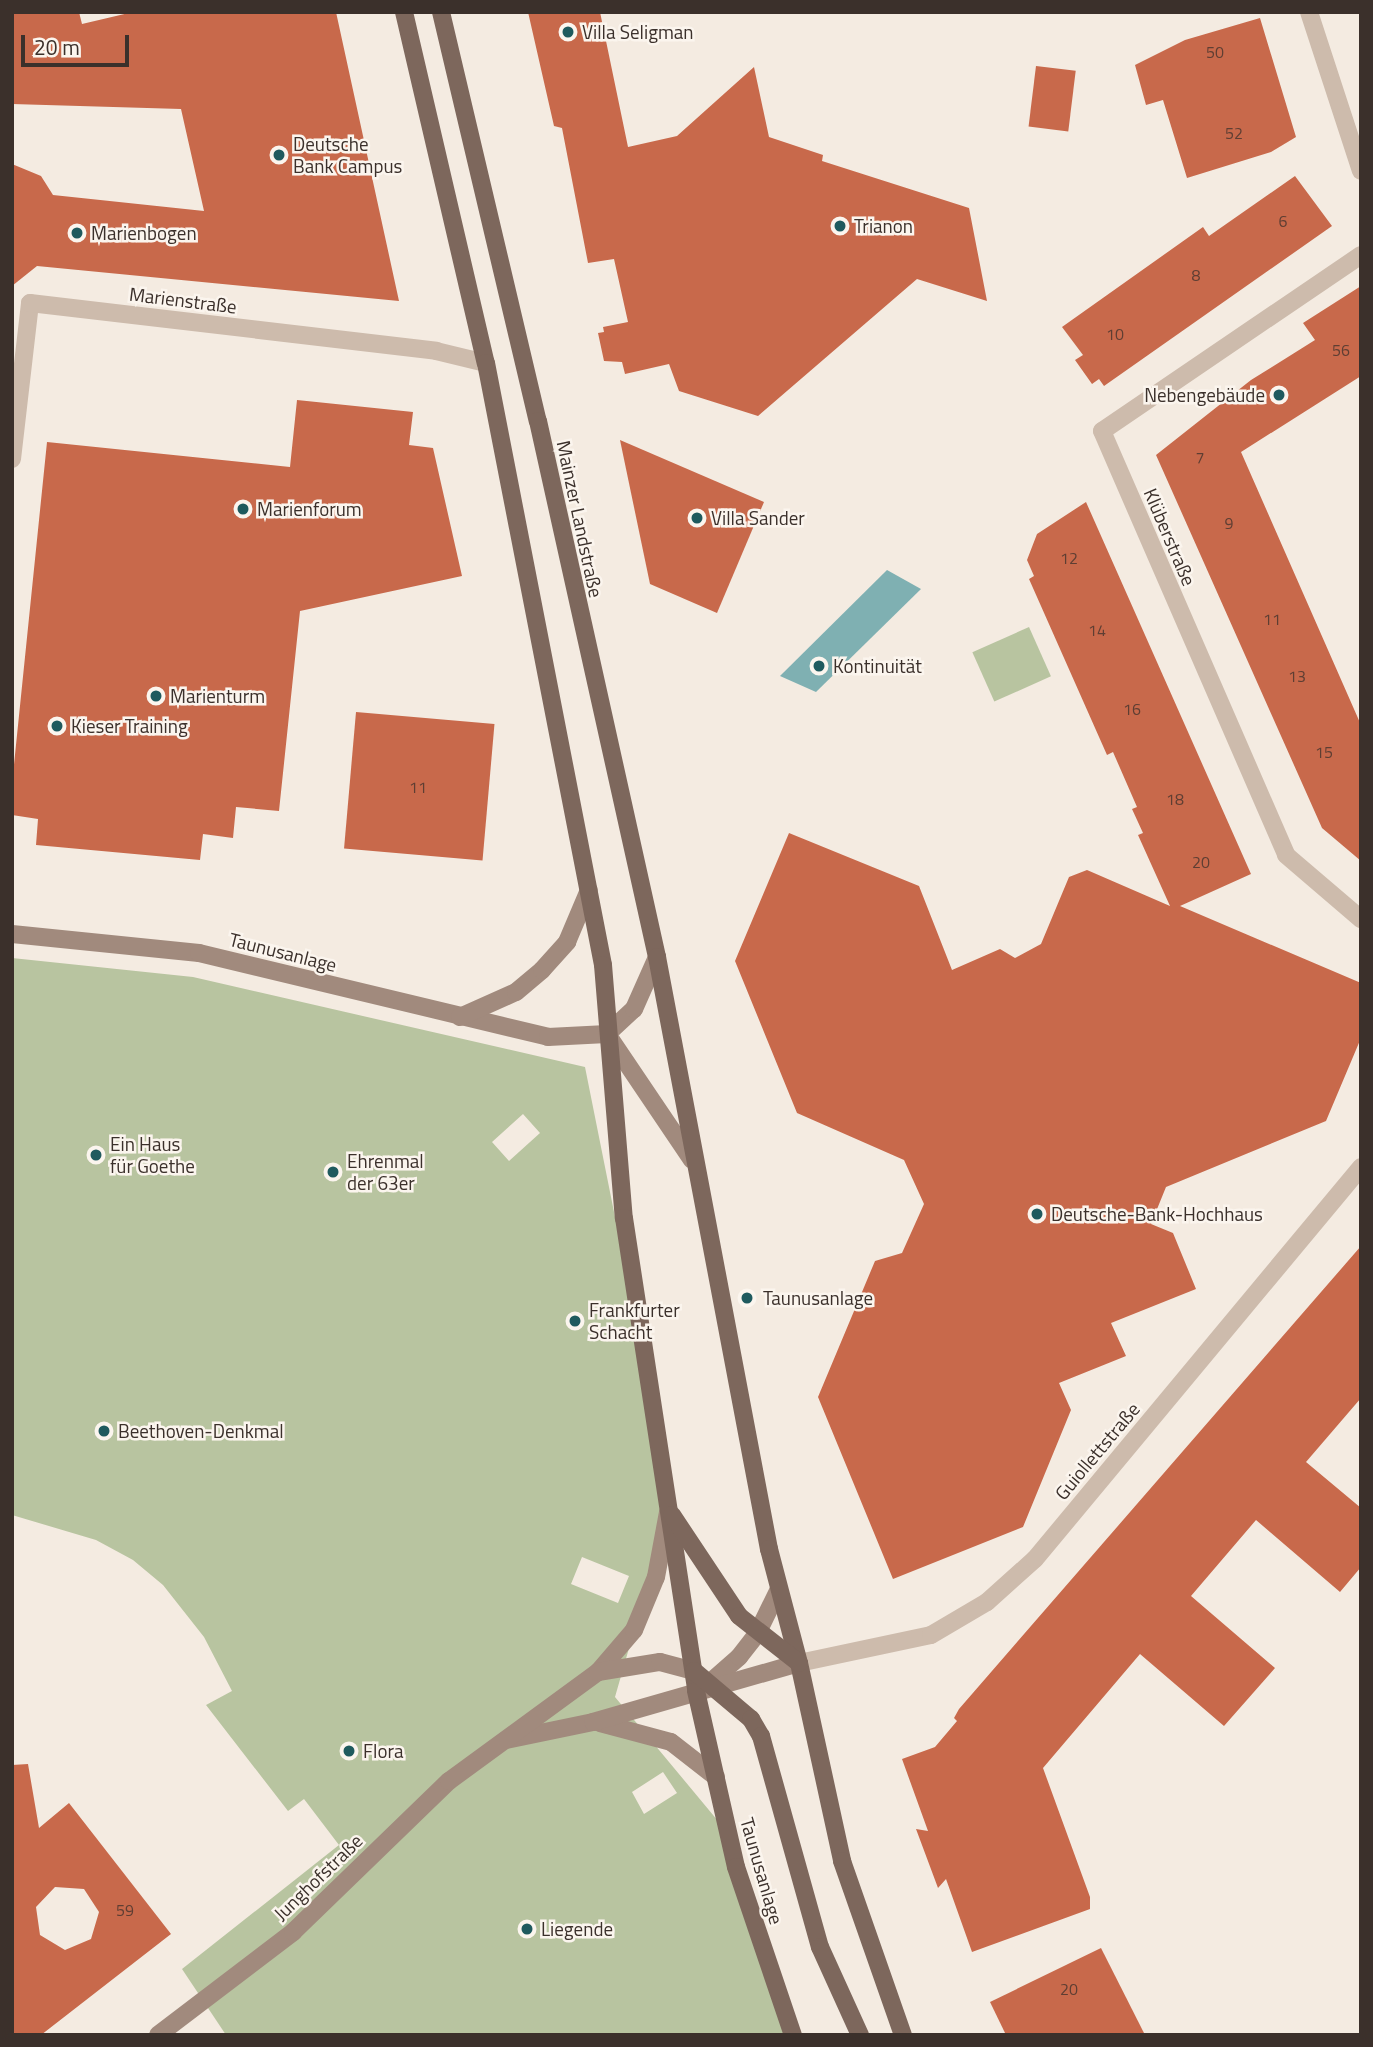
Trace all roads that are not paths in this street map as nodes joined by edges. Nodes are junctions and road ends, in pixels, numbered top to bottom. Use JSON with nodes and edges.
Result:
{"nodes":[{"id":1,"x":404,"y":12,"type":"edge"},
{"id":2,"x":441,"y":12,"type":"edge"},
{"id":3,"x":1309,"y":12,"type":"edge"},
{"id":4,"x":1361,"y":171,"type":"edge"},
{"id":5,"x":1361,"y":255,"type":"edge"},
{"id":6,"x":486,"y":363,"type":"junction"},
{"id":7,"x":12,"y":458,"type":"edge"},
{"id":8,"x":589,"y":890,"type":"junction"},
{"id":9,"x":1361,"y":919,"type":"edge"},
{"id":10,"x":12,"y":934,"type":"edge"},
{"id":11,"x":657,"y":957,"type":"junction"},
{"id":12,"x":460,"y":1017,"type":"junction"},
{"id":13,"x":607,"y":1034,"type":"junction"},
{"id":14,"x":692,"y":1160,"type":"junction"},
{"id":15,"x":1361,"y":1167,"type":"edge"},
{"id":16,"x":668,"y":1509,"type":"junction"},
{"id":17,"x":778,"y":1591,"type":"junction"},
{"id":18,"x":757,"y":1634,"type":"junction"},
{"id":19,"x":799,"y":1663,"type":"junction"},
{"id":20,"x":694,"y":1671,"type":"junction"},
{"id":21,"x":598,"y":1672,"type":"junction"},
{"id":22,"x":707,"y":1687,"type":"junction"},
{"id":23,"x":593,"y":1722,"type":"junction"},
{"id":24,"x":500,"y":1742,"type":"junction"},
{"id":25,"x":716,"y":1777,"type":"junction"},
{"id":26,"x":158,"y":2035,"type":"edge"},
{"id":27,"x":793,"y":2035,"type":"edge"},
{"id":28,"x":860,"y":2035,"type":"edge"},
{"id":29,"x":903,"y":2035,"type":"edge"}],
"edges":[{"from":1,"to":6,"type":"main road"},
{"from":2,"to":11,"type":"main road","name":"Mainzer Landstraße"},
{"from":3,"to":4,"type":"street"},
{"from":5,"to":9,"type":"street","name":"Klüberstraße"},
{"from":6,"to":7,"type":"street","name":"Marienstraße"},
{"from":6,"to":8,"type":"main road"},
{"from":8,"to":12,"type":"main road"},
{"from":8,"to":13,"type":"main road"},
{"from":10,"to":12,"type":"main road","name":"Taunusanlage"},
{"from":11,"to":13,"type":"main road"},
{"from":11,"to":14,"type":"main road","name":"Mainzer Landstraße"},
{"from":12,"to":13,"type":"main road","name":"Taunusanlage"},
{"from":13,"to":14,"type":"main road"},
{"from":13,"to":16,"type":"main road","name":"Taunusanlage"},
{"from":14,"to":17,"type":"main road"},
{"from":15,"to":19,"type":"street","name":"Guiollettstraße"},
{"from":16,"to":18,"type":"main road","name":"Taunusanlage"},
{"from":16,"to":20,"type":"main road","name":"Taunusanlage"},
{"from":16,"to":21,"type":"main road"},
{"from":17,"to":18,"type":"main road"},
{"from":17,"to":19,"type":"main road"},
{"from":18,"to":19,"type":"main road","name":"Taunusanlage"},
{"from":18,"to":22,"type":"main road"},
{"from":19,"to":22,"type":"main road","name":"Junghofstraße"},
{"from":19,"to":29,"type":"main road"},
{"from":20,"to":21,"type":"main road","name":"Junghofstraße"},
{"from":20,"to":22,"type":"main road","name":"Taunusanlage"},
{"from":21,"to":24,"type":"main road","name":"Junghofstraße"},
{"from":22,"to":23,"type":"main road","name":"Junghofstraße"},
{"from":22,"to":25,"type":"main road","name":"Taunusanlage"},
{"from":22,"to":28,"type":"main road"},
{"from":23,"to":24,"type":"main road","name":"Junghofstraße"},
{"from":23,"to":25,"type":"main road"},
{"from":24,"to":26,"type":"main road","name":"Junghofstraße"},
{"from":25,"to":27,"type":"main road","name":"Taunusanlage"}]}
